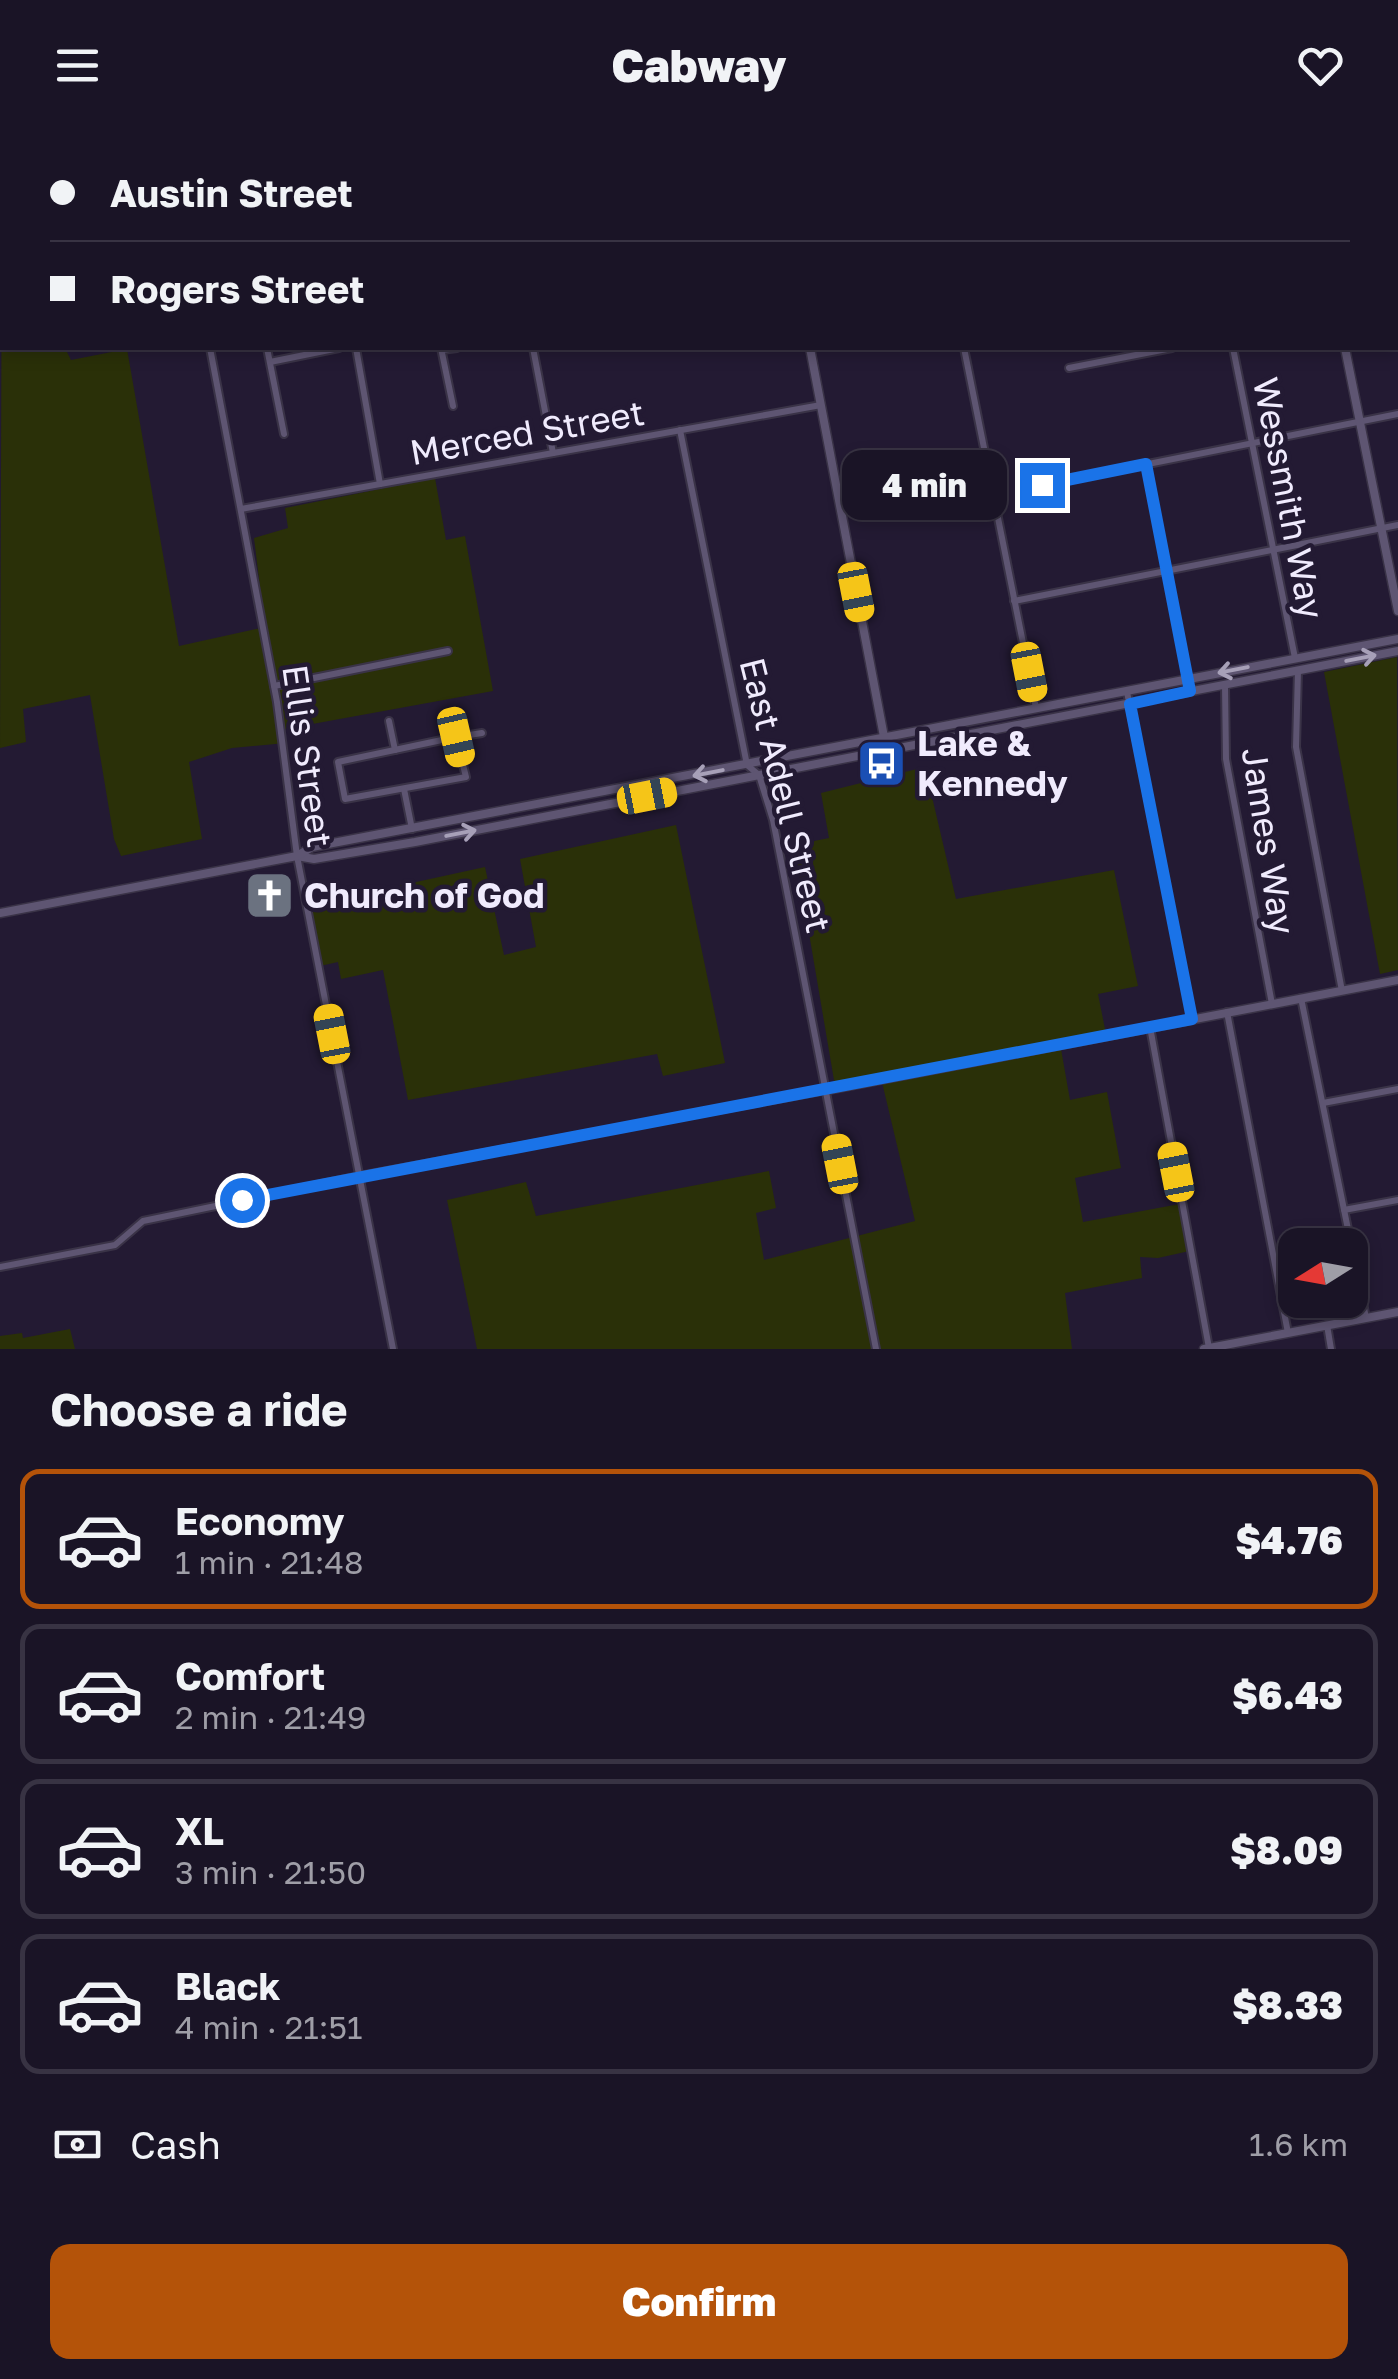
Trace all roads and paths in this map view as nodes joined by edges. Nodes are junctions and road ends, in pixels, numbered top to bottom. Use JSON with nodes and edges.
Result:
{"nodes":[{"id":1,"x":210,"y":350,"type":"edge"},
{"id":2,"x":267,"y":350,"type":"edge"},
{"id":3,"x":329,"y":350,"type":"edge"},
{"id":4,"x":356,"y":350,"type":"edge"},
{"id":5,"x":442,"y":350,"type":"edge"},
{"id":6,"x":533,"y":350,"type":"edge"},
{"id":7,"x":810,"y":350,"type":"edge"},
{"id":8,"x":964,"y":350,"type":"edge"},
{"id":9,"x":1162,"y":350,"type":"edge"},
{"id":10,"x":1233,"y":350,"type":"edge"},
{"id":11,"x":1345,"y":350,"type":"edge"},
{"id":12,"x":270,"y":362,"type":"junction"},
{"id":13,"x":1069,"y":368,"type":"dead end"},
{"id":14,"x":821,"y":405,"type":"junction"},
{"id":15,"x":453,"y":406,"type":"dead end"},
{"id":16,"x":1398,"y":414,"type":"edge"},
{"id":17,"x":1360,"y":422,"type":"junction"},
{"id":18,"x":680,"y":430,"type":"junction"},
{"id":19,"x":284,"y":434,"type":"dead end"},
{"id":20,"x":1253,"y":443,"type":"junction"},
{"id":21,"x":553,"y":453,"type":"junction"},
{"id":22,"x":1146,"y":464,"type":"junction"},
{"id":23,"x":380,"y":484,"type":"junction"},
{"id":24,"x":1042,"y":485,"type":"dead end"},
{"id":25,"x":241,"y":509,"type":"junction"},
{"id":26,"x":1398,"y":525,"type":"edge"},
{"id":27,"x":1382,"y":528,"type":"junction"},
{"id":28,"x":1275,"y":550,"type":"junction"},
{"id":29,"x":1167,"y":571,"type":"junction"},
{"id":30,"x":1014,"y":601,"type":"junction"},
{"id":31,"x":1398,"y":611,"type":"edge"},
{"id":32,"x":1398,"y":639,"type":"edge"},
{"id":33,"x":448,"y":651,"type":"dead end"},
{"id":34,"x":1398,"y":651,"type":"edge"},
{"id":35,"x":1295,"y":658,"type":"junction"},
{"id":36,"x":1298,"y":670,"type":"junction"},
{"id":37,"x":1188,"y":679,"type":"junction"},
{"id":38,"x":1224,"y":685,"type":"junction"},
{"id":39,"x":274,"y":686,"type":"junction"},
{"id":40,"x":1190,"y":691,"type":"junction"},
{"id":41,"x":1128,"y":692,"type":"junction"},
{"id":42,"x":1130,"y":704,"type":"junction"},
{"id":43,"x":1036,"y":708,"type":"junction"},
{"id":44,"x":390,"y":720,"type":"dead end"},
{"id":45,"x":482,"y":732,"type":"dead end"},
{"id":46,"x":456,"y":737,"type":"junction"},
{"id":47,"x":885,"y":739,"type":"junction"},
{"id":48,"x":395,"y":750,"type":"junction"},
{"id":49,"x":887,"y":751,"type":"junction"},
{"id":50,"x":747,"y":765,"type":"junction"},
{"id":51,"x":759,"y":775,"type":"junction"},
{"id":52,"x":632,"y":788,"type":"junction"},
{"id":53,"x":404,"y":789,"type":"junction"},
{"id":54,"x":647,"y":796,"type":"junction"},
{"id":55,"x":412,"y":830,"type":"junction"},
{"id":56,"x":415,"y":842,"type":"junction"},
{"id":57,"x":296,"y":856,"type":"junction"},
{"id":58,"x":0,"y":913,"type":"edge"},
{"id":59,"x":1398,"y":980,"type":"edge"},
{"id":60,"x":1342,"y":990,"type":"junction"},
{"id":61,"x":1302,"y":998,"type":"junction"},
{"id":62,"x":1272,"y":1004,"type":"junction"},
{"id":63,"x":1227,"y":1012,"type":"junction"},
{"id":64,"x":1192,"y":1019,"type":"junction"},
{"id":65,"x":1150,"y":1027,"type":"junction"},
{"id":66,"x":1398,"y":1089,"type":"edge"},
{"id":67,"x":826,"y":1090,"type":"junction"},
{"id":68,"x":1323,"y":1103,"type":"junction"},
{"id":69,"x":360,"y":1176,"type":"junction"},
{"id":70,"x":1398,"y":1200,"type":"edge"},
{"id":71,"x":1344,"y":1210,"type":"junction"},
{"id":72,"x":1348,"y":1228,"type":"edge"},
{"id":73,"x":0,"y":1268,"type":"edge"},
{"id":74,"x":1398,"y":1312,"type":"edge"},
{"id":75,"x":1366,"y":1318,"type":"edge"},
{"id":76,"x":1368,"y":1318,"type":"edge"},
{"id":77,"x":1327,"y":1325,"type":"junction"},
{"id":78,"x":1288,"y":1333,"type":"junction"},
{"id":79,"x":1206,"y":1348,"type":"edge"},
{"id":80,"x":393,"y":1349,"type":"edge"},
{"id":81,"x":876,"y":1349,"type":"edge"},
{"id":82,"x":1331,"y":1349,"type":"edge"}],
"edges":[{"from":1,"to":25,"type":"street","name":"Ellis Street"},
{"from":2,"to":12,"type":"street"},
{"from":3,"to":12,"type":"street"},
{"from":4,"to":23,"type":"street"},
{"from":5,"to":15,"type":"street"},
{"from":6,"to":21,"type":"street"},
{"from":7,"to":14,"type":"street"},
{"from":8,"to":30,"type":"street"},
{"from":9,"to":13,"type":"street"},
{"from":10,"to":20,"type":"street","name":"Wessmith Way"},
{"from":11,"to":17,"type":"street"},
{"from":12,"to":19,"type":"street"},
{"from":14,"to":18,"type":"street","name":"Merced Street"},
{"from":14,"to":47,"type":"street"},
{"from":16,"to":17,"type":"street"},
{"from":17,"to":20,"type":"street"},
{"from":17,"to":27,"type":"street"},
{"from":18,"to":21,"type":"street","name":"Merced Street"},
{"from":18,"to":50,"type":"street","name":"East Adell Street"},
{"from":20,"to":22,"type":"street"},
{"from":20,"to":28,"type":"street","name":"Wessmith Way"},
{"from":21,"to":23,"type":"street","name":"Merced Street"},
{"from":22,"to":24,"type":"street"},
{"from":22,"to":29,"type":"street"},
{"from":23,"to":25,"type":"street","name":"Merced Street"},
{"from":25,"to":39,"type":"street","name":"Ellis Street"},
{"from":26,"to":27,"type":"street"},
{"from":27,"to":28,"type":"street"},
{"from":27,"to":31,"type":"street"},
{"from":28,"to":29,"type":"street"},
{"from":28,"to":35,"type":"street","name":"Wessmith Way"},
{"from":29,"to":30,"type":"street"},
{"from":29,"to":37,"type":"street"},
{"from":30,"to":43,"type":"street"},
{"from":32,"to":35,"type":"street"},
{"from":33,"to":39,"type":"street"},
{"from":36,"to":34,"type":"street","one_way":true},
{"from":35,"to":37,"type":"street","one_way":true},
{"from":36,"to":38,"type":"street"},
{"from":36,"to":60,"type":"street","name":"Wessmith Way"},
{"from":37,"to":40,"type":"street"},
{"from":37,"to":41,"type":"street"},
{"from":38,"to":40,"type":"street"},
{"from":38,"to":62,"type":"street","name":"James Way"},
{"from":39,"to":57,"type":"street","name":"Ellis Street"},
{"from":40,"to":42,"type":"street"},
{"from":41,"to":42,"type":"street"},
{"from":41,"to":43,"type":"street"},
{"from":42,"to":49,"type":"street"},
{"from":42,"to":64,"type":"street"},
{"from":43,"to":47,"type":"street"},
{"from":44,"to":48,"type":"street"},
{"from":45,"to":46,"type":"street"},
{"from":46,"to":48,"type":"street"},
{"from":46,"to":53,"type":"street"},
{"from":47,"to":49,"type":"street"},
{"from":47,"to":50,"type":"street"},
{"from":48,"to":53,"type":"street"},
{"from":49,"to":51,"type":"street"},
{"from":50,"to":51,"type":"street","name":"East Adell Street"},
{"from":50,"to":52,"type":"street","one_way":true},
{"from":51,"to":54,"type":"street"},
{"from":51,"to":67,"type":"street","name":"East Adell Street"},
{"from":52,"to":54,"type":"street"},
{"from":52,"to":55,"type":"street"},
{"from":53,"to":55,"type":"street"},
{"from":56,"to":54,"type":"street","one_way":true},
{"from":55,"to":56,"type":"street"},
{"from":55,"to":57,"type":"street"},
{"from":56,"to":57,"type":"street"},
{"from":57,"to":58,"type":"street"},
{"from":57,"to":69,"type":"street","name":"Ellis Street"},
{"from":59,"to":60,"type":"street"},
{"from":60,"to":61,"type":"street"},
{"from":61,"to":62,"type":"street"},
{"from":61,"to":68,"type":"street"},
{"from":62,"to":63,"type":"street"},
{"from":63,"to":64,"type":"street"},
{"from":63,"to":78,"type":"street"},
{"from":64,"to":65,"type":"street"},
{"from":65,"to":67,"type":"street"},
{"from":65,"to":79,"type":"street"},
{"from":66,"to":68,"type":"street"},
{"from":67,"to":69,"type":"street"},
{"from":67,"to":81,"type":"street","name":"East Adell Street"},
{"from":68,"to":71,"type":"street"},
{"from":69,"to":73,"type":"street"},
{"from":69,"to":80,"type":"street","name":"Ellis Street"},
{"from":70,"to":71,"type":"street"},
{"from":71,"to":72,"type":"street"},
{"from":74,"to":76,"type":"street"},
{"from":75,"to":77,"type":"street"},
{"from":77,"to":78,"type":"street"},
{"from":77,"to":82,"type":"street"},
{"from":78,"to":79,"type":"street"}]}
